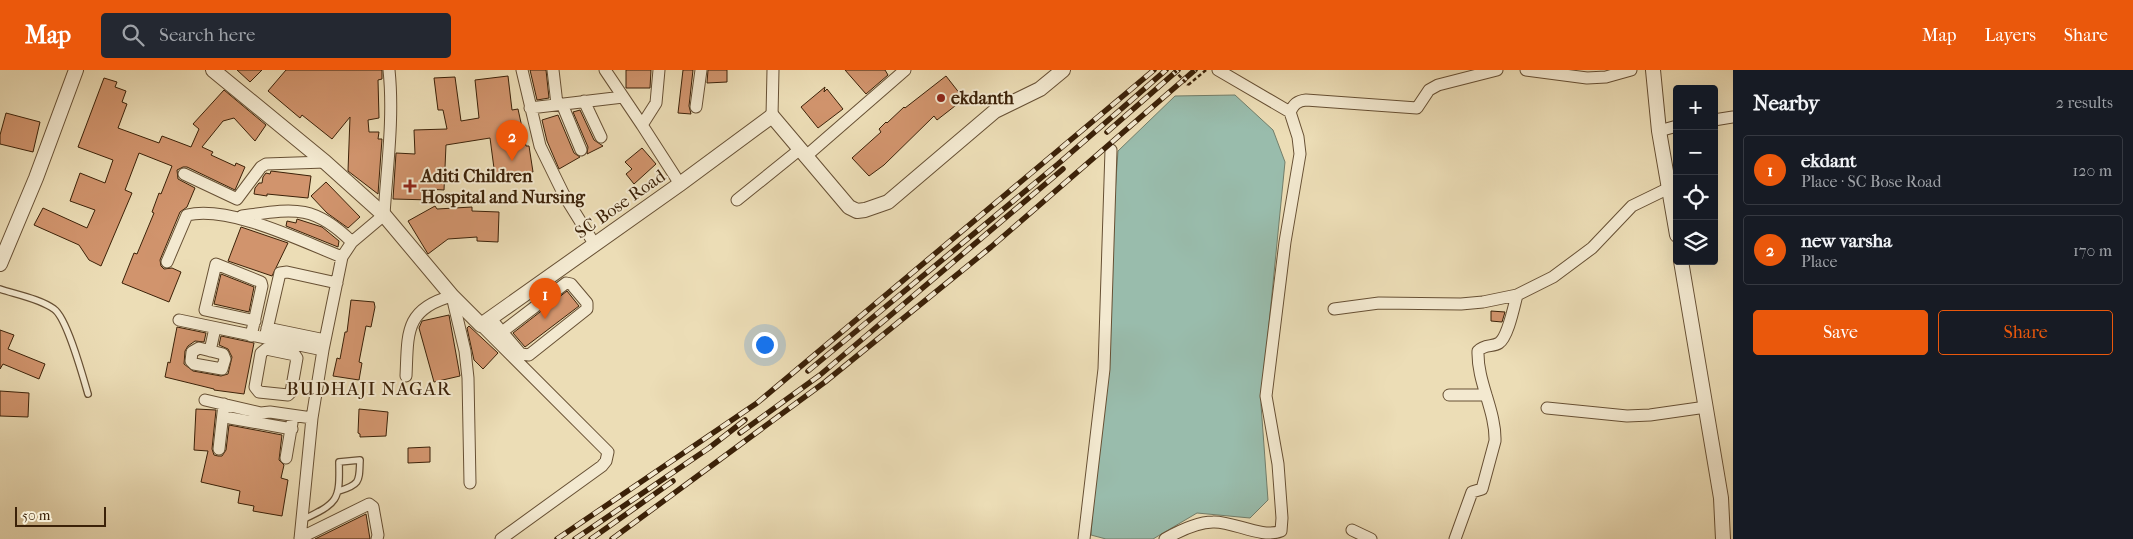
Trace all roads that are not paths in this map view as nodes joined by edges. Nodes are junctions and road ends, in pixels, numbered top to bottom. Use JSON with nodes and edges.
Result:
{"nodes":[{"id":1,"x":76,"y":70,"type":"edge"},
{"id":2,"x":213,"y":70,"type":"edge"},
{"id":3,"x":389,"y":70,"type":"edge"},
{"id":4,"x":522,"y":70,"type":"edge"},
{"id":5,"x":553,"y":70,"type":"edge"},
{"id":6,"x":604,"y":70,"type":"edge"},
{"id":7,"x":659,"y":70,"type":"edge"},
{"id":8,"x":701,"y":70,"type":"edge"},
{"id":9,"x":773,"y":70,"type":"edge"},
{"id":10,"x":906,"y":70,"type":"edge"},
{"id":11,"x":1063,"y":70,"type":"edge"},
{"id":12,"x":1218,"y":70,"type":"edge"},
{"id":13,"x":1497,"y":70,"type":"edge"},
{"id":14,"x":1526,"y":70,"type":"edge"},
{"id":15,"x":1631,"y":70,"type":"edge"},
{"id":16,"x":1653,"y":70,"type":"edge"},
{"id":17,"x":622,"y":97,"type":"junction"},
{"id":18,"x":584,"y":101,"type":"junction"},
{"id":19,"x":559,"y":104,"type":"junction"},
{"id":20,"x":696,"y":107,"type":"dead end"},
{"id":21,"x":530,"y":108,"type":"junction"},
{"id":22,"x":1290,"y":112,"type":"junction"},
{"id":23,"x":772,"y":116,"type":"junction"},
{"id":24,"x":1733,"y":116,"type":"edge"},
{"id":25,"x":1718,"y":119,"type":"edge"},
{"id":26,"x":642,"y":125,"type":"junction"},
{"id":27,"x":1673,"y":127,"type":"edge"},
{"id":28,"x":1659,"y":131,"type":"junction"},
{"id":29,"x":601,"y":137,"type":"dead end"},
{"id":30,"x":581,"y":150,"type":"dead end"},
{"id":31,"x":1111,"y":150,"type":"dead end"},
{"id":32,"x":802,"y":153,"type":"junction"},
{"id":33,"x":325,"y":162,"type":"junction"},
{"id":34,"x":184,"y":174,"type":"dead end"},
{"id":35,"x":680,"y":184,"type":"junction"},
{"id":36,"x":1669,"y":188,"type":"junction"},
{"id":37,"x":237,"y":199,"type":"junction"},
{"id":38,"x":737,"y":200,"type":"dead end"},
{"id":39,"x":384,"y":215,"type":"junction"},
{"id":40,"x":234,"y":217,"type":"junction"},
{"id":41,"x":1674,"y":220,"type":"edge"},
{"id":42,"x":352,"y":242,"type":"junction"},
{"id":43,"x":595,"y":245,"type":"junction"},
{"id":44,"x":342,"y":257,"type":"junction"},
{"id":45,"x":167,"y":262,"type":"dead end"},
{"id":46,"x":0,"y":264,"type":"edge"},
{"id":47,"x":1682,"y":265,"type":"edge"},
{"id":48,"x":337,"y":283,"type":"junction"},
{"id":49,"x":0,"y":289,"type":"edge"},
{"id":50,"x":1517,"y":295,"type":"junction"},
{"id":51,"x":452,"y":296,"type":"junction"},
{"id":52,"x":1334,"y":309,"type":"dead end"},
{"id":53,"x":179,"y":320,"type":"dead end"},
{"id":54,"x":254,"y":321,"type":"junction"},
{"id":55,"x":486,"y":322,"type":"junction"},
{"id":56,"x":215,"y":328,"type":"junction"},
{"id":57,"x":502,"y":332,"type":"junction"},
{"id":58,"x":266,"y":333,"type":"junction"},
{"id":59,"x":251,"y":336,"type":"junction"},
{"id":60,"x":324,"y":345,"type":"junction"},
{"id":61,"x":286,"y":348,"type":"junction"},
{"id":62,"x":210,"y":351,"type":"dead end"},
{"id":63,"x":406,"y":376,"type":"dead end"},
{"id":64,"x":88,"y":394,"type":"dead end"},
{"id":65,"x":1450,"y":395,"type":"dead end"},
{"id":66,"x":1486,"y":395,"type":"junction"},
{"id":67,"x":205,"y":400,"type":"dead end"},
{"id":68,"x":224,"y":404,"type":"junction"},
{"id":69,"x":1706,"y":407,"type":"junction"},
{"id":70,"x":1547,"y":408,"type":"dead end"},
{"id":71,"x":294,"y":415,"type":"junction"},
{"id":72,"x":230,"y":418,"type":"dead end"},
{"id":73,"x":312,"y":418,"type":"junction"},
{"id":74,"x":292,"y":429,"type":"junction"},
{"id":75,"x":219,"y":448,"type":"dead end"},
{"id":76,"x":286,"y":458,"type":"dead end"},
{"id":77,"x":470,"y":483,"type":"dead end"},
{"id":78,"x":340,"y":491,"type":"junction"},
{"id":79,"x":302,"y":520,"type":"junction"},
{"id":80,"x":1352,"y":530,"type":"dead end"},
{"id":81,"x":305,"y":537,"type":"edge"},
{"id":82,"x":377,"y":539,"type":"edge"},
{"id":83,"x":501,"y":539,"type":"edge"},
{"id":84,"x":1084,"y":539,"type":"edge"},
{"id":85,"x":1165,"y":539,"type":"edge"},
{"id":86,"x":1371,"y":539,"type":"edge"},
{"id":87,"x":1455,"y":539,"type":"edge"},
{"id":88,"x":1723,"y":539,"type":"edge"}],
"edges":[{"from":1,"to":46,"type":"street"},
{"from":2,"to":33,"type":"street"},
{"from":3,"to":39,"type":"street"},
{"from":4,"to":21,"type":"street"},
{"from":5,"to":19,"type":"street"},
{"from":6,"to":17,"type":"street"},
{"from":7,"to":26,"type":"street"},
{"from":8,"to":20,"type":"street"},
{"from":9,"to":23,"type":"street"},
{"from":10,"to":32,"type":"street"},
{"from":11,"to":32,"type":"street"},
{"from":12,"to":22,"type":"street"},
{"from":13,"to":22,"type":"street"},
{"from":14,"to":15,"type":"street"},
{"from":16,"to":28,"type":"street"},
{"from":17,"to":18,"type":"street"},
{"from":17,"to":26,"type":"street"},
{"from":18,"to":19,"type":"street"},
{"from":18,"to":29,"type":"street"},
{"from":19,"to":21,"type":"street"},
{"from":19,"to":30,"type":"street"},
{"from":21,"to":43,"type":"street"},
{"from":22,"to":85,"type":"street"},
{"from":23,"to":32,"type":"street"},
{"from":23,"to":35,"type":"street","name":"SC Bose Road"},
{"from":24,"to":25,"type":"street"},
{"from":26,"to":35,"type":"street"},
{"from":27,"to":28,"type":"street"},
{"from":28,"to":36,"type":"street"},
{"from":31,"to":84,"type":"street"},
{"from":32,"to":38,"type":"street"},
{"from":33,"to":37,"type":"street"},
{"from":33,"to":39,"type":"street"},
{"from":34,"to":37,"type":"street"},
{"from":35,"to":43,"type":"street","name":"SC Bose Road"},
{"from":36,"to":41,"type":"street"},
{"from":36,"to":50,"type":"street"},
{"from":37,"to":40,"type":"street"},
{"from":39,"to":42,"type":"street"},
{"from":39,"to":51,"type":"street"},
{"from":40,"to":42,"type":"street"},
{"from":40,"to":44,"type":"street"},
{"from":40,"to":45,"type":"street"},
{"from":42,"to":44,"type":"street"},
{"from":43,"to":55,"type":"street","name":"SC Bose Road"},
{"from":44,"to":48,"type":"street"},
{"from":47,"to":69,"type":"street"},
{"from":48,"to":58,"type":"street"},
{"from":48,"to":60,"type":"street"},
{"from":49,"to":64,"type":"lane"},
{"from":50,"to":52,"type":"street"},
{"from":50,"to":66,"type":"street"},
{"from":51,"to":55,"type":"street"},
{"from":51,"to":63,"type":"street"},
{"from":51,"to":77,"type":"street"},
{"from":53,"to":56,"type":"street"},
{"from":54,"to":54,"type":"street"},
{"from":54,"to":59,"type":"street"},
{"from":55,"to":57,"type":"street"},
{"from":55,"to":83,"type":"street"},
{"from":56,"to":59,"type":"street"},
{"from":56,"to":62,"type":"street"},
{"from":57,"to":57,"type":"street"},
{"from":58,"to":59,"type":"street"},
{"from":58,"to":60,"type":"street"},
{"from":58,"to":61,"type":"street"},
{"from":60,"to":61,"type":"street"},
{"from":60,"to":73,"type":"street"},
{"from":61,"to":61,"type":"street"},
{"from":65,"to":66,"type":"street"},
{"from":66,"to":87,"type":"street"},
{"from":67,"to":68,"type":"street"},
{"from":68,"to":71,"type":"street"},
{"from":68,"to":75,"type":"street"},
{"from":69,"to":70,"type":"street"},
{"from":69,"to":88,"type":"street"},
{"from":71,"to":73,"type":"street"},
{"from":71,"to":74,"type":"street"},
{"from":72,"to":74,"type":"street"},
{"from":73,"to":79,"type":"street"},
{"from":74,"to":76,"type":"street"},
{"from":78,"to":78,"type":"lane"},
{"from":78,"to":79,"type":"lane"},
{"from":79,"to":81,"type":"street"},
{"from":80,"to":86,"type":"street"},
{"from":81,"to":82,"type":"street"}]}
